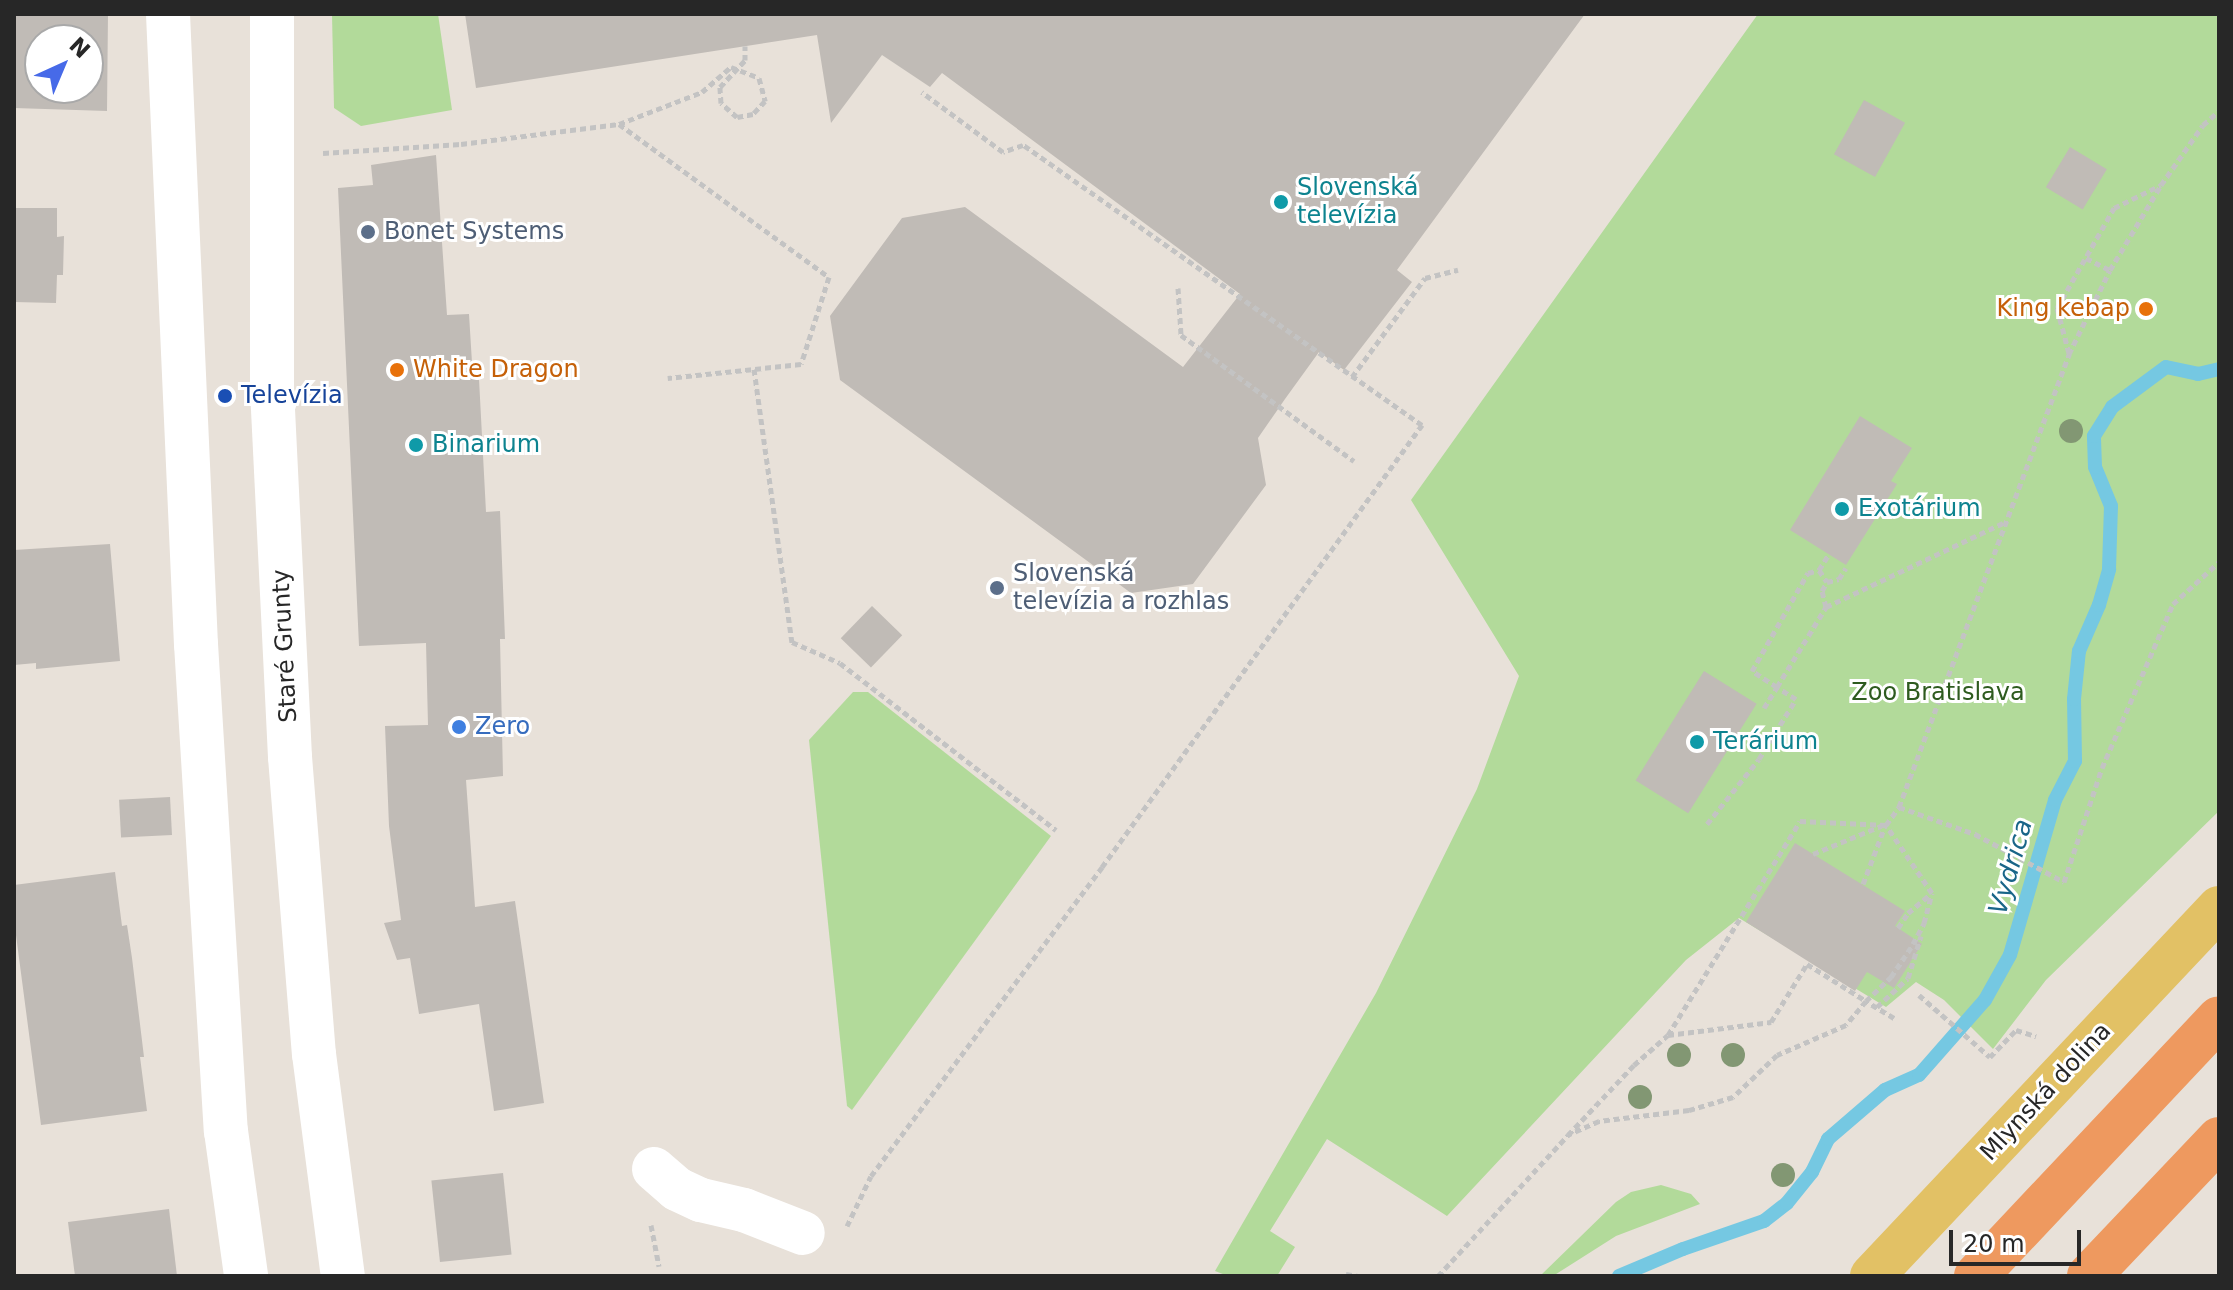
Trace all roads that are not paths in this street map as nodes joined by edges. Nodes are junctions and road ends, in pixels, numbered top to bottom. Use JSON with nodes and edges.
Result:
{"nodes":[{"id":1,"x":168,"y":14,"type":"edge"},
{"id":2,"x":272,"y":14,"type":"edge"},
{"id":3,"x":2219,"y":908,"type":"edge"},
{"id":4,"x":2219,"y":1018,"type":"edge"},
{"id":5,"x":2219,"y":1139,"type":"edge"},
{"id":6,"x":654,"y":1169,"type":"dead end"},
{"id":7,"x":821,"y":1236,"type":"road end"},
{"id":8,"x":246,"y":1276,"type":"edge"},
{"id":9,"x":343,"y":1276,"type":"edge"},
{"id":10,"x":1872,"y":1276,"type":"edge"},
{"id":11,"x":1976,"y":1276,"type":"edge"},
{"id":12,"x":2089,"y":1276,"type":"edge"}],
"edges":[{"from":1,"to":8,"type":"street"},
{"from":2,"to":9,"type":"street","name":"Staré Grunty"},
{"from":3,"to":10,"type":"main road","name":"Mlynská dolina"},
{"from":4,"to":11,"type":"highway"},
{"from":5,"to":12,"type":"highway"},
{"from":6,"to":7,"type":"street"}]}
